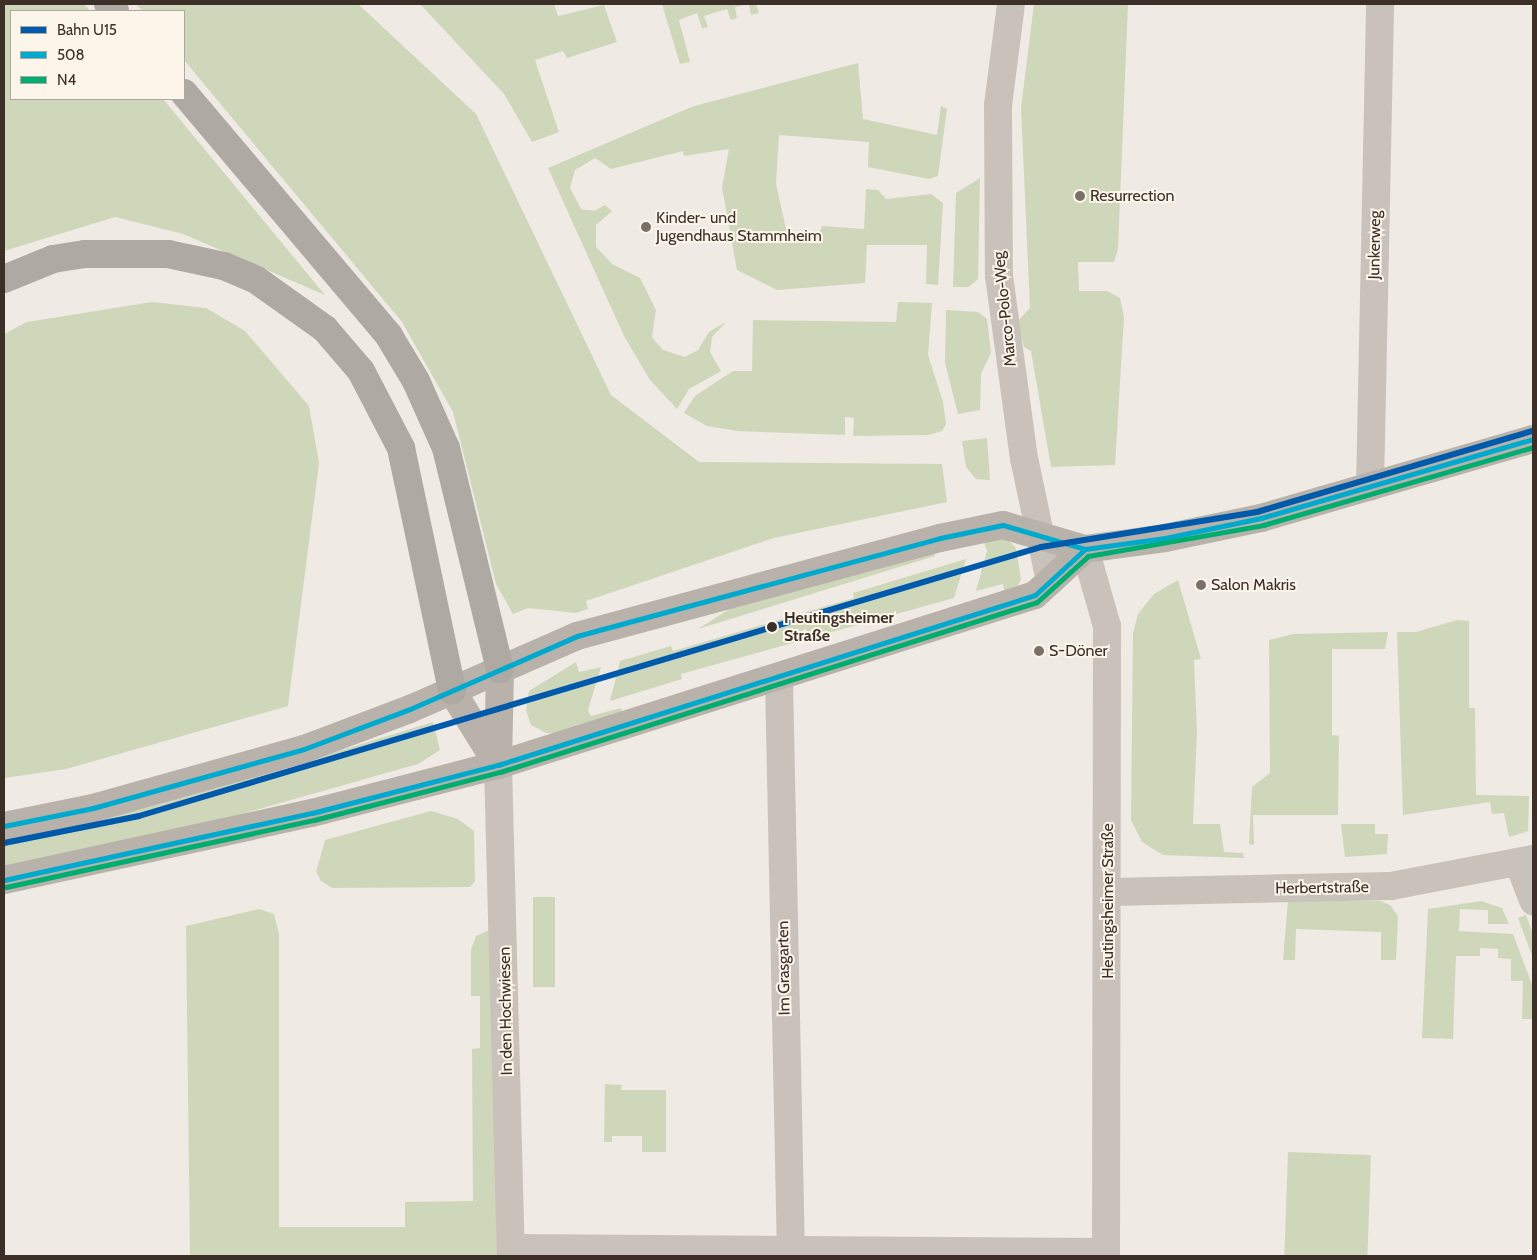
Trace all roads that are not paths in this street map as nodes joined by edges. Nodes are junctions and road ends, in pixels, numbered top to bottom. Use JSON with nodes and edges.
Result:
{"nodes":[{"id":1,"x":1011,"y":4,"type":"edge"},
{"id":2,"x":1380,"y":4,"type":"edge"},
{"id":3,"x":185,"y":94,"type":"edge"},
{"id":4,"x":4,"y":279,"type":"edge"},
{"id":5,"x":1533,"y":438,"type":"edge"},
{"id":6,"x":1370,"y":487,"type":"junction"},
{"id":7,"x":1038,"y":532,"type":"junction"},
{"id":8,"x":1085,"y":549,"type":"junction"},
{"id":9,"x":1050,"y":581,"type":"junction"},
{"id":10,"x":500,"y":669,"type":"junction"},
{"id":11,"x":779,"y":679,"type":"junction"},
{"id":12,"x":452,"y":691,"type":"junction"},
{"id":13,"x":498,"y":765,"type":"junction"},
{"id":14,"x":4,"y":826,"type":"edge"},
{"id":15,"x":1526,"y":862,"type":"edge"},
{"id":16,"x":4,"y":880,"type":"edge"},
{"id":17,"x":1108,"y":892,"type":"junction"},
{"id":18,"x":1533,"y":901,"type":"edge"},
{"id":19,"x":511,"y":1252,"type":"edge"},
{"id":20,"x":791,"y":1254,"type":"edge"},
{"id":21,"x":1106,"y":1254,"type":"edge"}],
"edges":[{"from":1,"to":7,"type":"street","name":"Marco-Polo-Weg"},
{"from":2,"to":6,"type":"street","name":"Junkerweg"},
{"from":3,"to":10,"type":"highway"},
{"from":4,"to":12,"type":"highway"},
{"from":5,"to":6,"type":"street"},
{"from":6,"to":8,"type":"street"},
{"from":7,"to":8,"type":"street"},
{"from":7,"to":9,"type":"street","name":"Marco-Polo-Weg"},
{"from":7,"to":10,"type":"street"},
{"from":8,"to":9,"type":"street"},
{"from":8,"to":17,"type":"street","name":"Heutingsheimer Straße"},
{"from":9,"to":11,"type":"street"},
{"from":10,"to":12,"type":"street"},
{"from":10,"to":13,"type":"street"},
{"from":11,"to":13,"type":"street"},
{"from":11,"to":20,"type":"street","name":"Im Grasgarten"},
{"from":12,"to":13,"type":"street"},
{"from":12,"to":14,"type":"street"},
{"from":13,"to":16,"type":"street"},
{"from":13,"to":19,"type":"street","name":"In den Hochwiesen"},
{"from":15,"to":17,"type":"street","name":"Herbertstraße"},
{"from":15,"to":18,"type":"street"},
{"from":17,"to":21,"type":"street","name":"Heutingsheimer Straße"},
{"from":19,"to":20,"type":"street"},
{"from":20,"to":21,"type":"street"}]}
